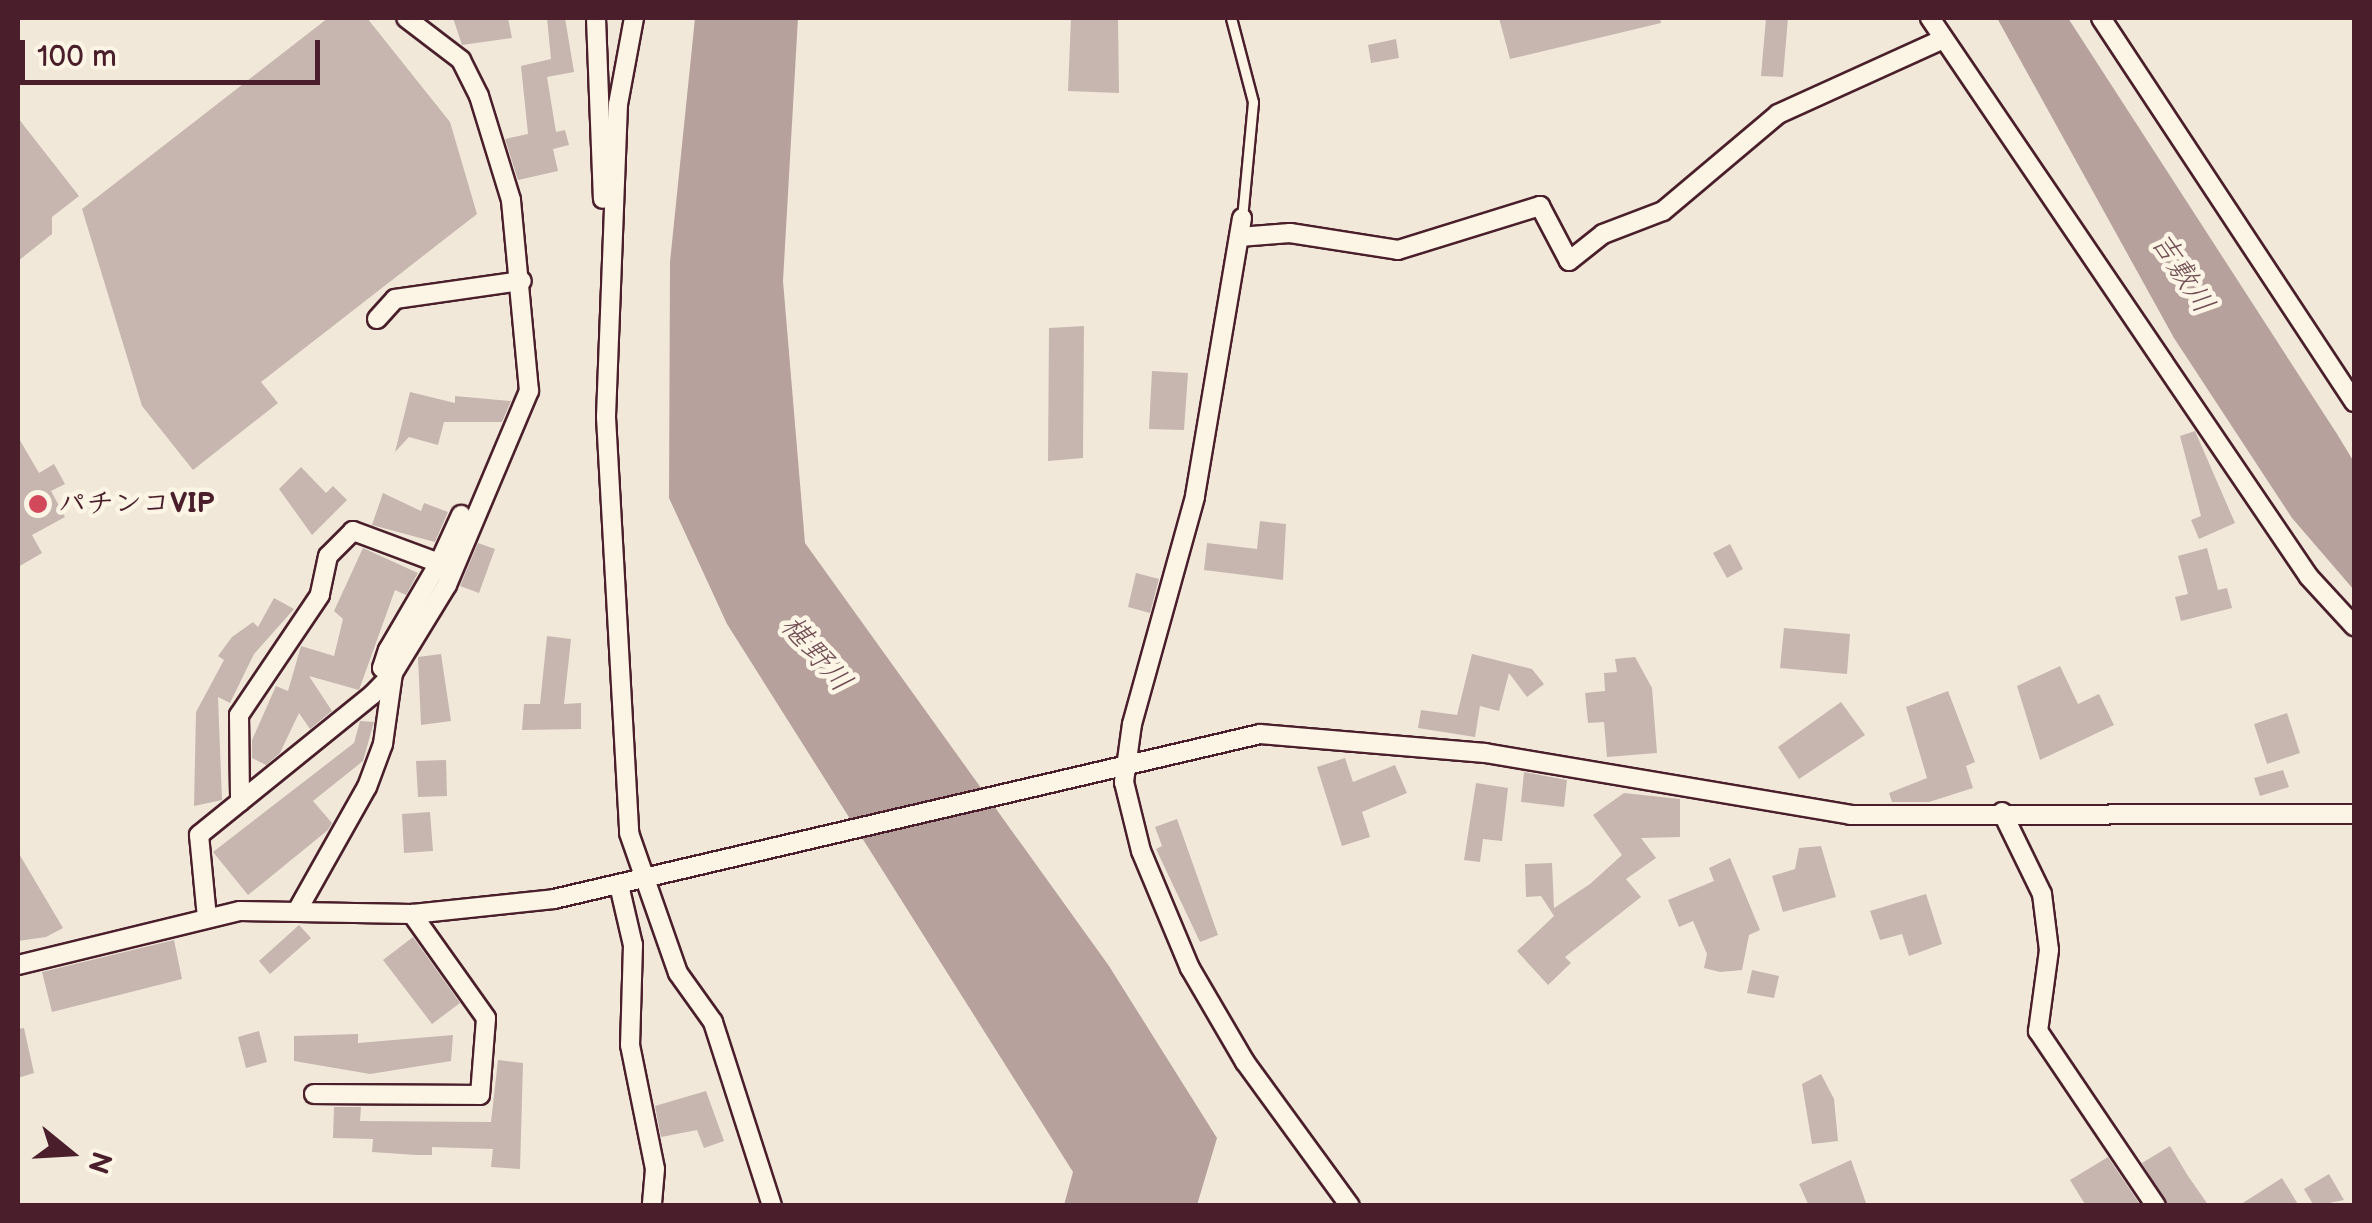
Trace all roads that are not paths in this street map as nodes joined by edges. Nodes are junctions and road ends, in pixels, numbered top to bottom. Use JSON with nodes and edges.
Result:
{"nodes":[{"id":1,"x":406,"y":18,"type":"edge"},
{"id":2,"x":596,"y":18,"type":"edge"},
{"id":3,"x":634,"y":18,"type":"edge"},
{"id":4,"x":1231,"y":18,"type":"edge"},
{"id":5,"x":1930,"y":18,"type":"edge"},
{"id":6,"x":2101,"y":18,"type":"edge"},
{"id":7,"x":1944,"y":39,"type":"junction"},
{"id":8,"x":1241,"y":227,"type":"junction"},
{"id":9,"x":608,"y":250,"type":"junction"},
{"id":10,"x":522,"y":281,"type":"junction"},
{"id":11,"x":377,"y":319,"type":"dead end"},
{"id":12,"x":2354,"y":402,"type":"edge"},
{"id":13,"x":461,"y":515,"type":"dead end"},
{"id":14,"x":439,"y":563,"type":"junction"},
{"id":15,"x":2354,"y":626,"type":"edge"},
{"id":16,"x":394,"y":672,"type":"junction"},
{"id":17,"x":1124,"y":764,"type":"junction"},
{"id":18,"x":240,"y":802,"type":"junction"},
{"id":19,"x":2002,"y":812,"type":"junction"},
{"id":20,"x":2354,"y":814,"type":"edge"},
{"id":21,"x":644,"y":880,"type":"junction"},
{"id":22,"x":619,"y":885,"type":"junction"},
{"id":23,"x":298,"y":911,"type":"junction"},
{"id":24,"x":412,"y":914,"type":"junction"},
{"id":25,"x":207,"y":918,"type":"junction"},
{"id":26,"x":18,"y":965,"type":"edge"},
{"id":27,"x":314,"y":1094,"type":"dead end"},
{"id":28,"x":652,"y":1206,"type":"edge"},
{"id":29,"x":772,"y":1206,"type":"edge"},
{"id":30,"x":1350,"y":1206,"type":"edge"},
{"id":31,"x":2156,"y":1206,"type":"edge"}],
"edges":[{"from":1,"to":10,"type":"street"},
{"from":2,"to":9,"type":"street"},
{"from":3,"to":9,"type":"street"},
{"from":4,"to":8,"type":"lane"},
{"from":5,"to":7,"type":"street"},
{"from":6,"to":12,"type":"street"},
{"from":7,"to":8,"type":"street"},
{"from":7,"to":15,"type":"street"},
{"from":8,"to":17,"type":"street"},
{"from":9,"to":21,"type":"street"},
{"from":10,"to":11,"type":"street"},
{"from":10,"to":16,"type":"street"},
{"from":13,"to":14,"type":"street"},
{"from":14,"to":16,"type":"street"},
{"from":14,"to":18,"type":"street"},
{"from":16,"to":18,"type":"street"},
{"from":16,"to":23,"type":"street"},
{"from":17,"to":19,"type":"street"},
{"from":17,"to":21,"type":"street"},
{"from":17,"to":30,"type":"street"},
{"from":18,"to":25,"type":"street"},
{"from":19,"to":20,"type":"street"},
{"from":19,"to":31,"type":"street"},
{"from":21,"to":22,"type":"street"},
{"from":21,"to":29,"type":"street"},
{"from":22,"to":24,"type":"street"},
{"from":22,"to":28,"type":"street"},
{"from":23,"to":24,"type":"street"},
{"from":23,"to":25,"type":"street"},
{"from":24,"to":27,"type":"street"},
{"from":25,"to":26,"type":"street"}]}
